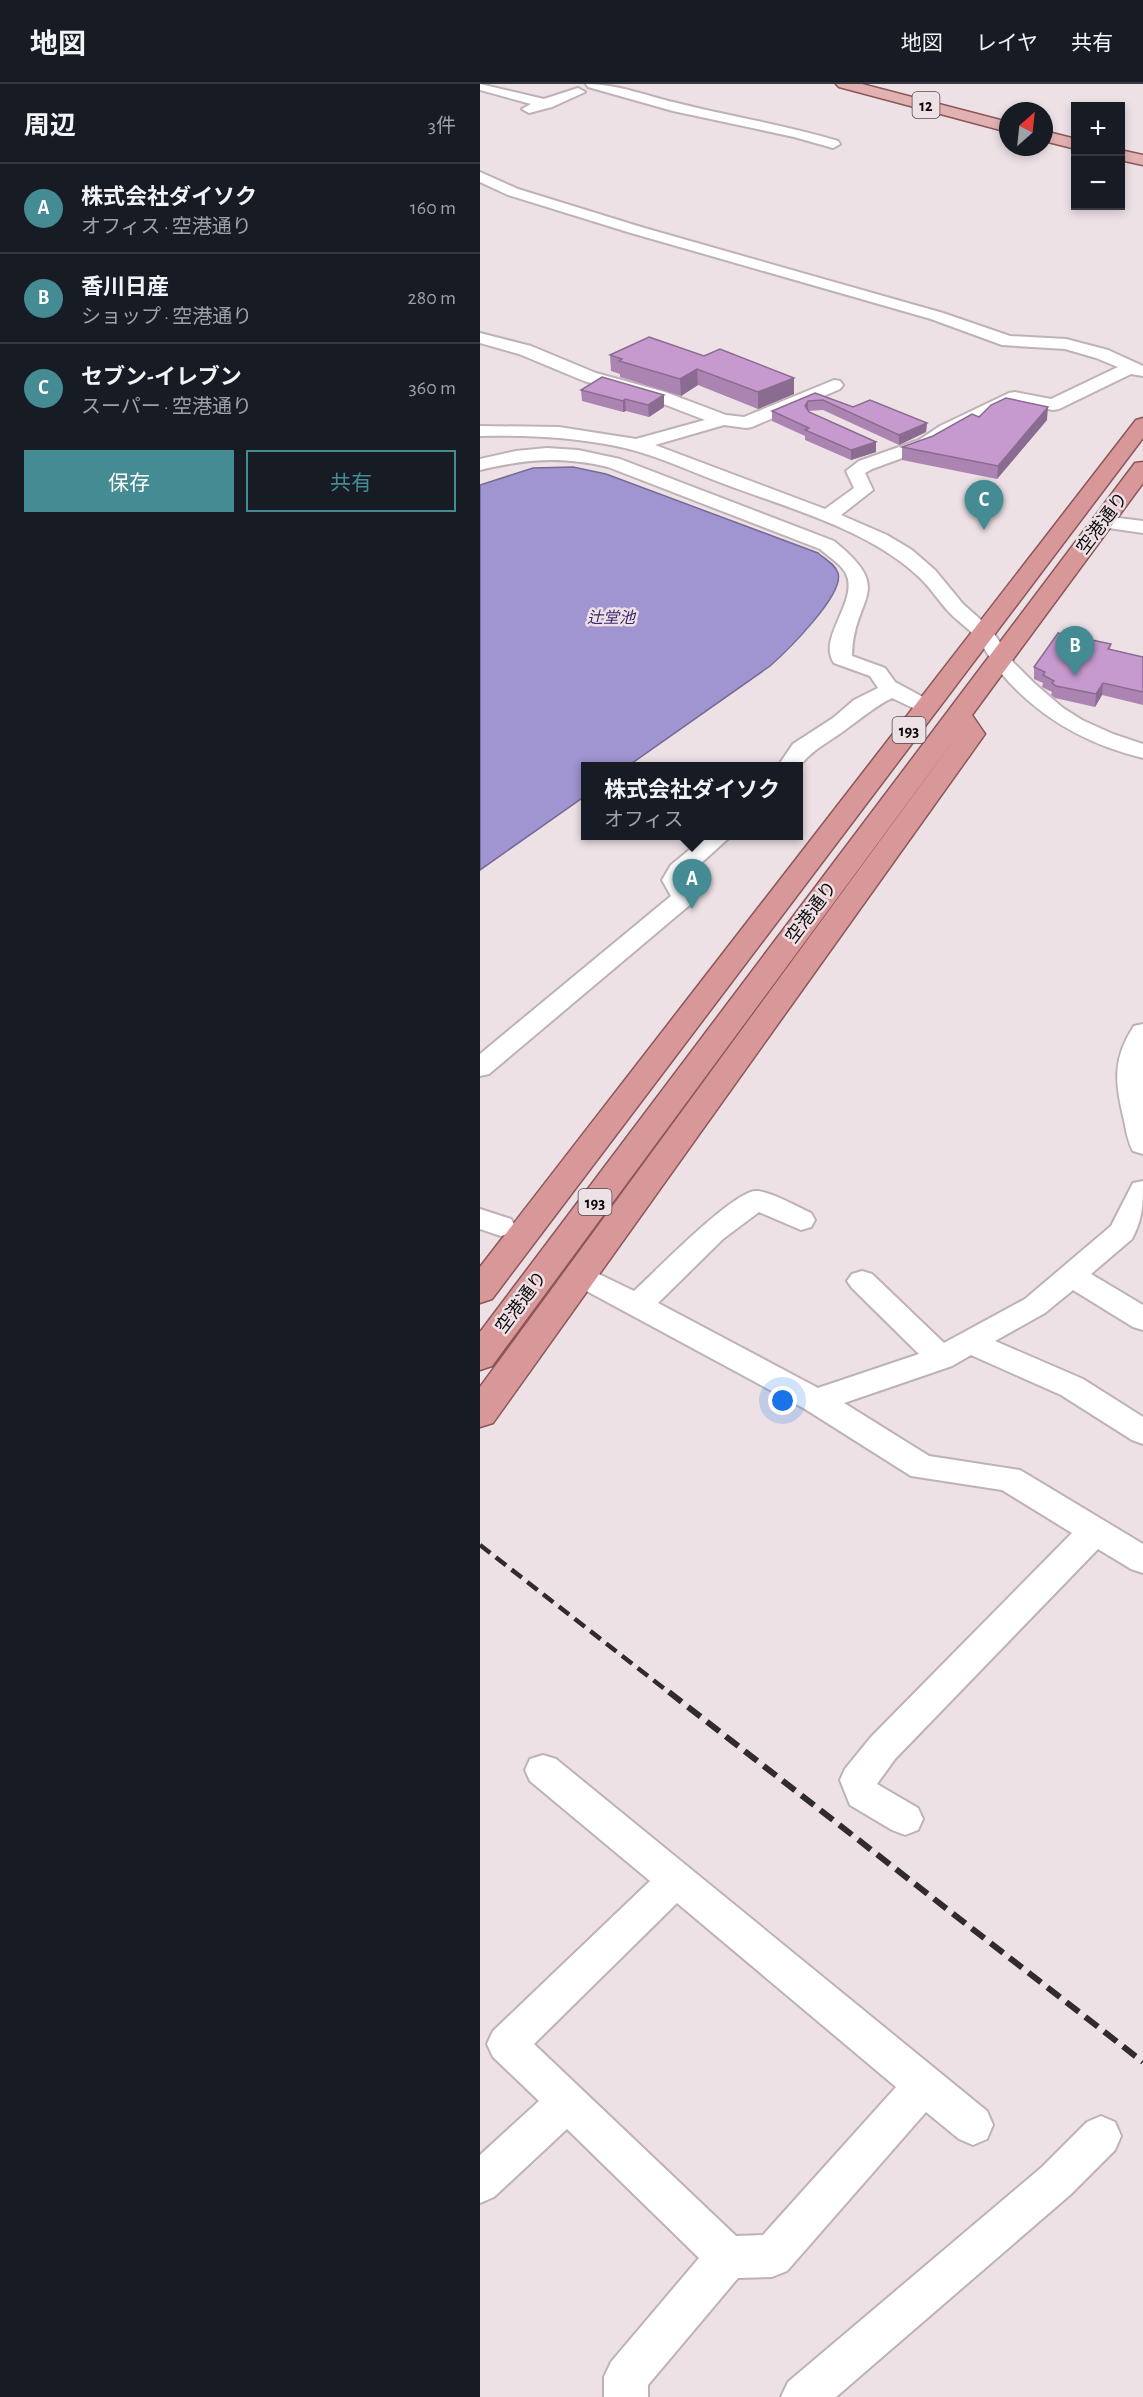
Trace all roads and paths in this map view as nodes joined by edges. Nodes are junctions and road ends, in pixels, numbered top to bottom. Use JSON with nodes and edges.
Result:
{"nodes":[{"id":1,"x":593,"y":84,"type":"edge"},
{"id":2,"x":844,"y":84,"type":"edge"},
{"id":3,"x":480,"y":86,"type":"edge"},
{"id":4,"x":537,"y":89,"type":"dead end"},
{"id":5,"x":578,"y":92,"type":"dead end"},
{"id":6,"x":520,"y":96,"type":"junction"},
{"id":7,"x":547,"y":104,"type":"junction"},
{"id":8,"x":514,"y":114,"type":"dead end"},
{"id":9,"x":999,"y":124,"type":"edge"},
{"id":10,"x":1053,"y":138,"type":"edge"},
{"id":11,"x":1071,"y":143,"type":"edge"},
{"id":12,"x":833,"y":144,"type":"dead end"},
{"id":13,"x":1125,"y":156,"type":"edge"},
{"id":14,"x":1143,"y":160,"type":"edge"},
{"id":15,"x":480,"y":176,"type":"edge"},
{"id":16,"x":480,"y":338,"type":"edge"},
{"id":17,"x":1136,"y":369,"type":"edge"},
{"id":18,"x":834,"y":385,"type":"dead end"},
{"id":19,"x":723,"y":420,"type":"junction"},
{"id":20,"x":1143,"y":424,"type":"edge"},
{"id":21,"x":480,"y":431,"type":"edge"},
{"id":22,"x":876,"y":443,"type":"edge"},
{"id":23,"x":637,"y":445,"type":"junction"},
{"id":24,"x":897,"y":453,"type":"junction"},
{"id":25,"x":480,"y":465,"type":"edge"},
{"id":26,"x":1143,"y":468,"type":"edge"},
{"id":27,"x":827,"y":516,"type":"junction"},
{"id":28,"x":1102,"y":522,"type":"junction"},
{"id":29,"x":1143,"y":527,"type":"edge"},
{"id":30,"x":983,"y":633,"type":"junction"},
{"id":31,"x":1002,"y":657,"type":"junction"},
{"id":32,"x":893,"y":689,"type":"junction"},
{"id":33,"x":926,"y":708,"type":"junction"},
{"id":34,"x":958,"y":714,"type":"junction"},
{"id":35,"x":1143,"y":751,"type":"edge"},
{"id":36,"x":792,"y":762,"type":"edge"},
{"id":37,"x":714,"y":840,"type":"edge"},
{"id":38,"x":803,"y":840,"type":"edge"},
{"id":39,"x":803,"y":840,"type":"edge"},
{"id":40,"x":1143,"y":1032,"type":"edge"},
{"id":41,"x":480,"y":1068,"type":"edge"},
{"id":42,"x":1143,"y":1145,"type":"edge"},
{"id":43,"x":1143,"y":1190,"type":"edge"},
{"id":44,"x":801,"y":1220,"type":"dead end"},
{"id":45,"x":491,"y":1222,"type":"edge"},
{"id":46,"x":1133,"y":1233,"type":"edge"},
{"id":47,"x":480,"y":1253,"type":"edge"},
{"id":48,"x":580,"y":1275,"type":"junction"},
{"id":49,"x":1072,"y":1276,"type":"junction"},
{"id":50,"x":862,"y":1281,"type":"dead end"},
{"id":51,"x":480,"y":1291,"type":"edge"},
{"id":52,"x":637,"y":1306,"type":"junction"},
{"id":53,"x":1143,"y":1319,"type":"edge"},
{"id":54,"x":971,"y":1343,"type":"junction"},
{"id":55,"x":480,"y":1357,"type":"edge"},
{"id":56,"x":941,"y":1358,"type":"junction"},
{"id":57,"x":816,"y":1401,"type":"junction"},
{"id":58,"x":480,"y":1414,"type":"edge"},
{"id":59,"x":1143,"y":1432,"type":"edge"},
{"id":60,"x":1095,"y":1531,"type":"junction"},
{"id":61,"x":1143,"y":1560,"type":"edge"},
{"id":62,"x":543,"y":1770,"type":"dead end"},
{"id":63,"x":905,"y":1819,"type":"dead end"},
{"id":64,"x":676,"y":1880,"type":"junction"},
{"id":65,"x":924,"y":2085,"type":"junction"},
{"id":66,"x":567,"y":2102,"type":"junction"},
{"id":67,"x":974,"y":2125,"type":"dead end"},
{"id":68,"x":1101,"y":2136,"type":"dead end"},
{"id":69,"x":480,"y":2183,"type":"edge"},
{"id":70,"x":728,"y":2257,"type":"junction"},
{"id":71,"x":626,"y":2397,"type":"edge"},
{"id":72,"x":803,"y":2397,"type":"edge"}],
"edges":[{"from":1,"to":12,"type":"street"},
{"from":2,"to":9,"type":"main road","number":"12"},
{"from":3,"to":6,"type":"street"},
{"from":4,"to":6,"type":"street"},
{"from":5,"to":7,"type":"street"},
{"from":6,"to":7,"type":"street"},
{"from":7,"to":8,"type":"street"},
{"from":10,"to":11,"type":"main road"},
{"from":13,"to":14,"type":"main road"},
{"from":15,"to":17,"type":"street"},
{"from":16,"to":19,"type":"street"},
{"from":17,"to":24,"type":"street"},
{"from":18,"to":19,"type":"street"},
{"from":19,"to":23,"type":"street"},
{"from":20,"to":30,"type":"highway","name":"空港通り","number":"193"},
{"from":21,"to":23,"type":"street"},
{"from":22,"to":24,"type":"street"},
{"from":23,"to":27,"type":"street"},
{"from":24,"to":27,"type":"street"},
{"from":25,"to":32,"type":"street"},
{"from":26,"to":28,"type":"highway","name":"空港通り","number":"193"},
{"from":27,"to":30,"type":"street"},
{"from":28,"to":29,"type":"street"},
{"from":28,"to":31,"type":"highway","name":"空港通り","number":"193"},
{"from":30,"to":31,"type":"street"},
{"from":30,"to":33,"type":"highway","name":"空港通り","number":"193"},
{"from":31,"to":34,"type":"highway","name":"空港通り","number":"193"},
{"from":31,"to":35,"type":"street"},
{"from":32,"to":33,"type":"street"},
{"from":32,"to":36,"type":"street"},
{"from":33,"to":39,"type":"highway"},
{"from":33,"to":51,"type":"highway","name":"空港通り","number":"193"},
{"from":34,"to":48,"type":"highway"},
{"from":34,"to":55,"type":"highway","name":"空港通り","number":"193"},
{"from":37,"to":41,"type":"street"},
{"from":38,"to":45,"type":"highway"},
{"from":40,"to":42,"type":"street"},
{"from":43,"to":46,"type":"street"},
{"from":44,"to":52,"type":"street"},
{"from":45,"to":47,"type":"highway"},
{"from":46,"to":49,"type":"street"},
{"from":48,"to":52,"type":"street"},
{"from":48,"to":58,"type":"highway"},
{"from":49,"to":53,"type":"street"},
{"from":49,"to":54,"type":"street"},
{"from":50,"to":56,"type":"street"},
{"from":52,"to":57,"type":"street"},
{"from":54,"to":56,"type":"street"},
{"from":54,"to":59,"type":"street"},
{"from":56,"to":57,"type":"street"},
{"from":57,"to":60,"type":"street"},
{"from":60,"to":61,"type":"street"},
{"from":60,"to":63,"type":"street"},
{"from":62,"to":64,"type":"street"},
{"from":64,"to":65,"type":"street"},
{"from":64,"to":66,"type":"street"},
{"from":65,"to":67,"type":"street"},
{"from":65,"to":70,"type":"street"},
{"from":66,"to":69,"type":"street"},
{"from":66,"to":70,"type":"street"},
{"from":68,"to":72,"type":"street"},
{"from":70,"to":71,"type":"street"}]}
